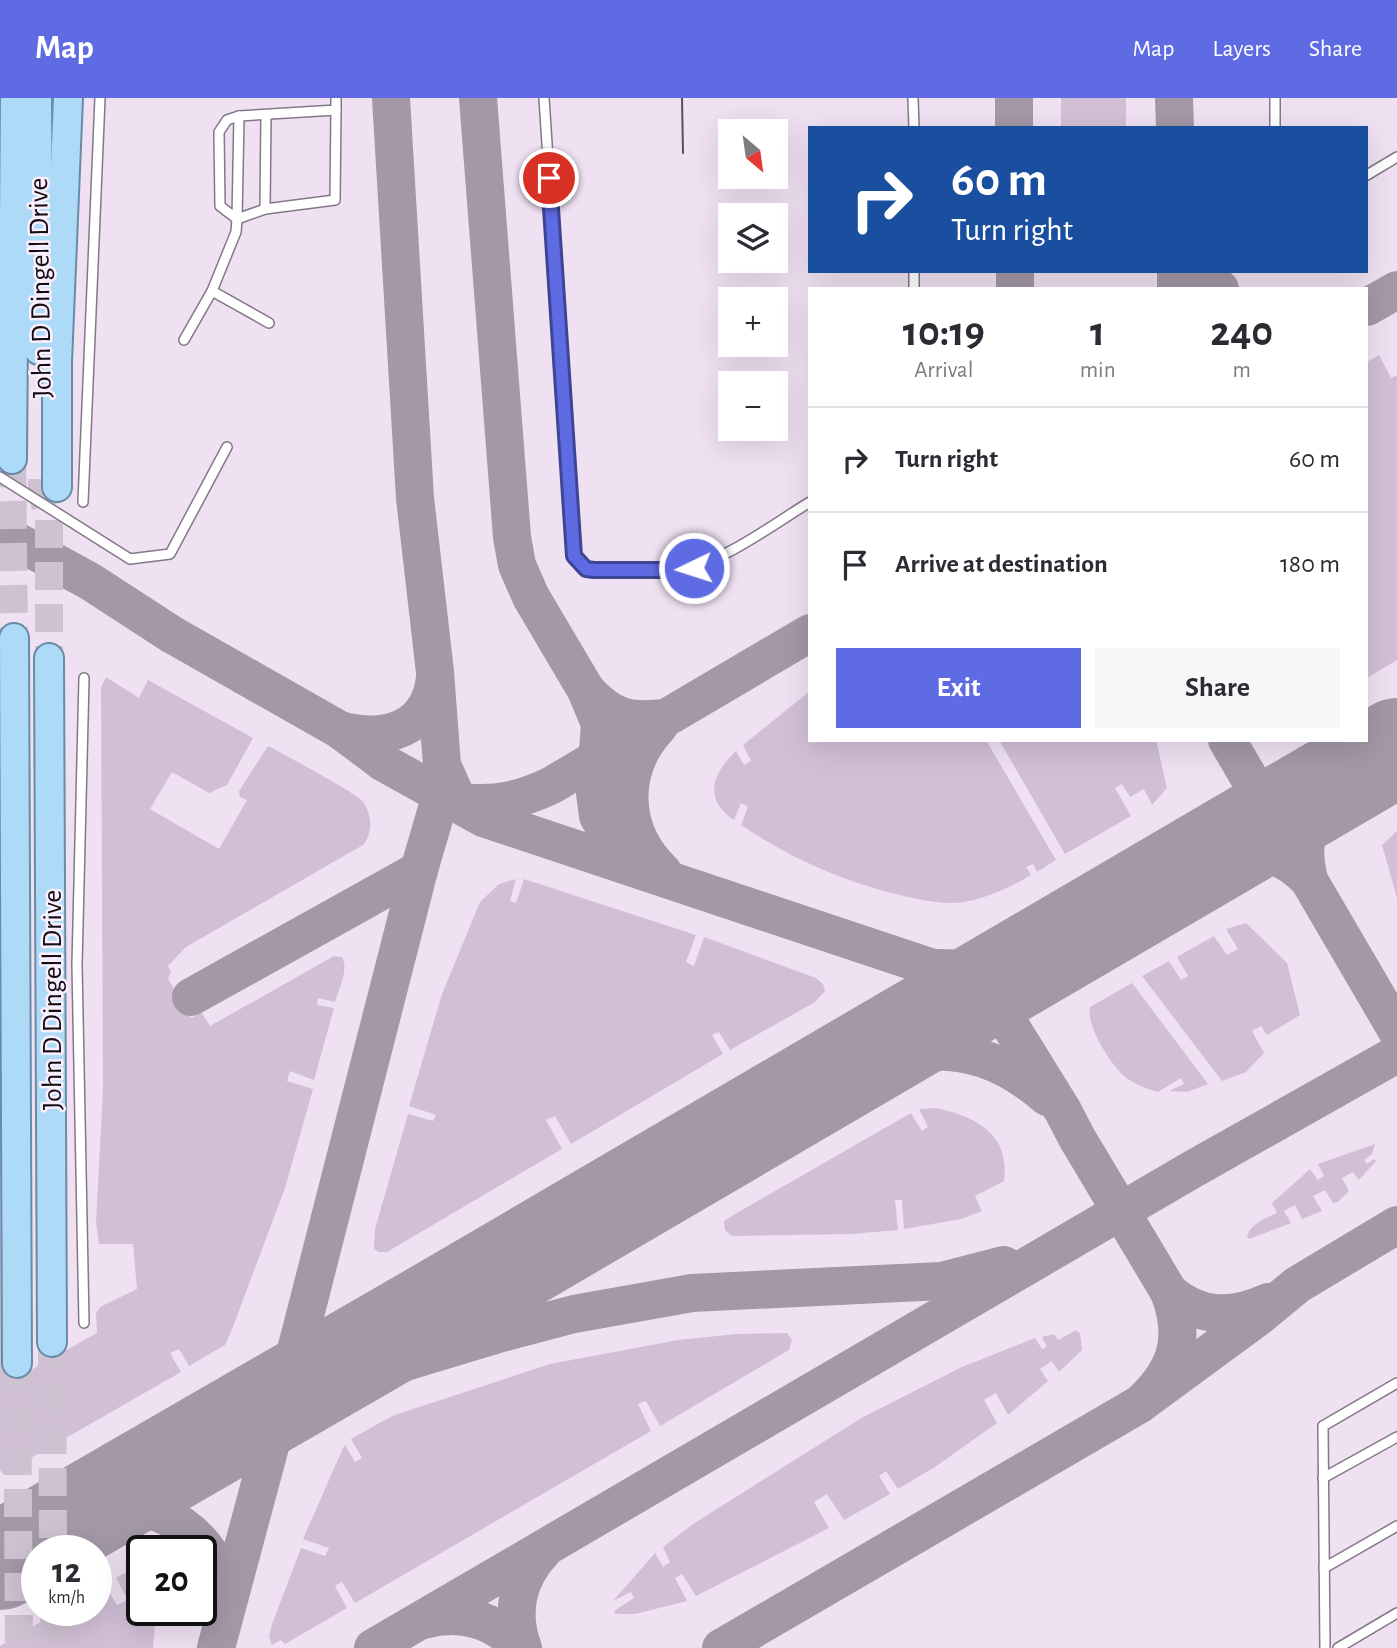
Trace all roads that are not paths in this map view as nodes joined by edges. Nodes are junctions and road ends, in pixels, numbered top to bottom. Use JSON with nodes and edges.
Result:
{"nodes":[{"id":1,"x":15,"y":98,"type":"edge"},
{"id":2,"x":37,"y":98,"type":"edge"},
{"id":3,"x":68,"y":98,"type":"edge"},
{"id":4,"x":100,"y":98,"type":"edge"},
{"id":5,"x":336,"y":98,"type":"edge"},
{"id":6,"x":544,"y":98,"type":"edge"},
{"id":7,"x":914,"y":98,"type":"edge"},
{"id":8,"x":1275,"y":98,"type":"edge"},
{"id":9,"x":336,"y":110,"type":"junction"},
{"id":10,"x":0,"y":114,"type":"edge"},
{"id":11,"x":266,"y":115,"type":"junction"},
{"id":12,"x":239,"y":116,"type":"junction"},
{"id":13,"x":914,"y":126,"type":"edge"},
{"id":14,"x":1275,"y":126,"type":"edge"},
{"id":15,"x":1397,"y":158,"type":"edge"},
{"id":16,"x":1368,"y":174,"type":"edge"},
{"id":17,"x":265,"y":209,"type":"junction"},
{"id":18,"x":237,"y":219,"type":"junction"},
{"id":19,"x":13,"y":278,"type":"junction"},
{"id":20,"x":212,"y":291,"type":"junction"},
{"id":21,"x":270,"y":323,"type":"dead end"},
{"id":22,"x":184,"y":340,"type":"dead end"},
{"id":23,"x":228,"y":447,"type":"dead end"},
{"id":24,"x":6,"y":468,"type":"edge"},
{"id":25,"x":83,"y":502,"type":"dead end"},
{"id":26,"x":808,"y":503,"type":"edge"},
{"id":27,"x":14,"y":638,"type":"tunnel mouth"},
{"id":28,"x":49,"y":658,"type":"tunnel mouth"},
{"id":29,"x":84,"y":678,"type":"dead end"},
{"id":30,"x":84,"y":1323,"type":"dead end"},
{"id":31,"x":52,"y":1342,"type":"tunnel mouth"},
{"id":32,"x":17,"y":1363,"type":"tunnel mouth"},
{"id":33,"x":1397,"y":1383,"type":"edge"},
{"id":34,"x":1397,"y":1437,"type":"edge"},
{"id":35,"x":1323,"y":1478,"type":"junction"},
{"id":36,"x":1397,"y":1526,"type":"edge"},
{"id":37,"x":1324,"y":1568,"type":"junction"},
{"id":38,"x":1397,"y":1613,"type":"edge"},
{"id":39,"x":1325,"y":1648,"type":"edge"},
{"id":40,"x":1338,"y":1648,"type":"edge"}],
"edges":[{"from":1,"to":19,"type":"highway","name":"John D Dingell Drive"},
{"from":2,"to":3,"type":"highway","name":"John D Dingell Drive"},
{"from":4,"to":25,"type":"lane"},
{"from":5,"to":9,"type":"lane"},
{"from":6,"to":26,"type":"lane"},
{"from":7,"to":13,"type":"lane"},
{"from":8,"to":14,"type":"lane"},
{"from":9,"to":11,"type":"lane"},
{"from":9,"to":17,"type":"lane"},
{"from":10,"to":19,"type":"highway"},
{"from":11,"to":12,"type":"lane"},
{"from":11,"to":17,"type":"lane"},
{"from":12,"to":18,"type":"lane"},
{"from":12,"to":18,"type":"lane"},
{"from":15,"to":16,"type":"lane"},
{"from":17,"to":18,"type":"lane"},
{"from":18,"to":20,"type":"lane"},
{"from":19,"to":24,"type":"highway","name":"John D Dingell Drive"},
{"from":20,"to":21,"type":"lane"},
{"from":20,"to":22,"type":"lane"},
{"from":23,"to":24,"type":"lane"},
{"from":27,"to":32,"type":"highway","name":"John D Dingell Drive"},
{"from":28,"to":31,"type":"highway","name":"John D Dingell Drive"},
{"from":29,"to":30,"type":"lane"},
{"from":33,"to":35,"type":"lane"},
{"from":34,"to":35,"type":"lane"},
{"from":35,"to":37,"type":"lane"},
{"from":36,"to":37,"type":"lane"},
{"from":37,"to":39,"type":"lane"},
{"from":38,"to":40,"type":"lane"}]}
